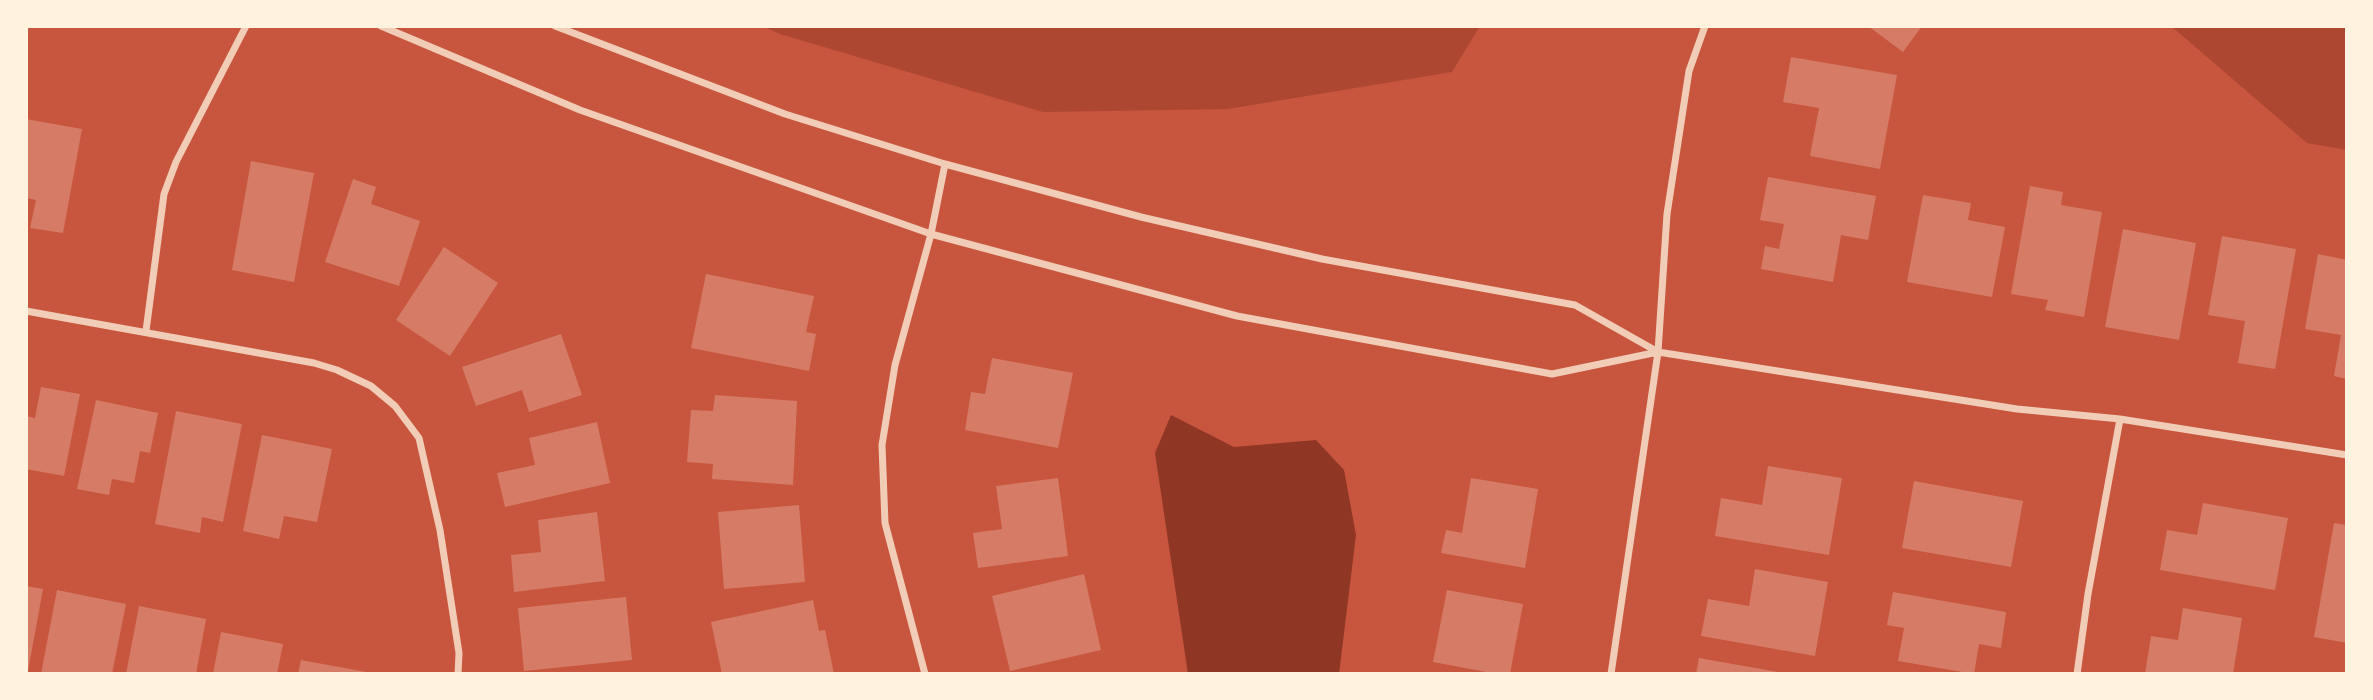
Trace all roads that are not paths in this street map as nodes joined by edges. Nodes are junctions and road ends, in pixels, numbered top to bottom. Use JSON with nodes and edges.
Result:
{"nodes":[{"id":1,"x":246,"y":26,"type":"edge"},
{"id":2,"x":381,"y":26,"type":"edge"},
{"id":3,"x":555,"y":26,"type":"edge"},
{"id":4,"x":1705,"y":26,"type":"edge"},
{"id":5,"x":945,"y":164,"type":"junction"},
{"id":6,"x":932,"y":234,"type":"junction"},
{"id":7,"x":26,"y":311,"type":"edge"},
{"id":8,"x":146,"y":331,"type":"junction"},
{"id":9,"x":1658,"y":352,"type":"junction"},
{"id":10,"x":2120,"y":419,"type":"junction"},
{"id":11,"x":2347,"y":455,"type":"edge"},
{"id":12,"x":457,"y":674,"type":"edge"},
{"id":13,"x":925,"y":674,"type":"edge"},
{"id":14,"x":1611,"y":674,"type":"edge"},
{"id":15,"x":2077,"y":674,"type":"edge"}],
"edges":[{"from":1,"to":8,"type":"street"},
{"from":2,"to":6,"type":"street"},
{"from":3,"to":5,"type":"street"},
{"from":4,"to":9,"type":"street"},
{"from":5,"to":6,"type":"street"},
{"from":5,"to":9,"type":"street"},
{"from":6,"to":9,"type":"street"},
{"from":6,"to":13,"type":"street"},
{"from":7,"to":8,"type":"street"},
{"from":8,"to":12,"type":"street"},
{"from":9,"to":10,"type":"street"},
{"from":9,"to":14,"type":"street"},
{"from":10,"to":11,"type":"street"},
{"from":10,"to":15,"type":"street"}]}
